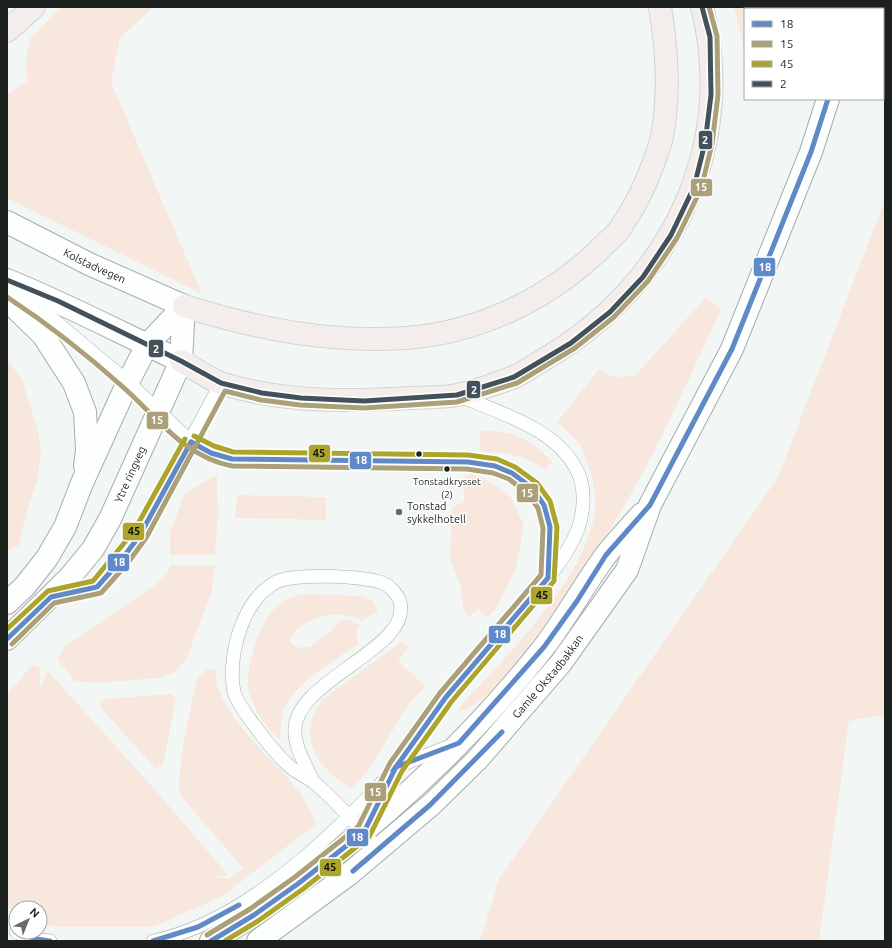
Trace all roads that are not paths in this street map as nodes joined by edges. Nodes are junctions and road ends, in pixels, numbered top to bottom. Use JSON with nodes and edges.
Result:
{"nodes":[{"id":1,"x":18,"y":7,"type":"edge"},
{"id":2,"x":34,"y":7,"type":"edge"},
{"id":3,"x":660,"y":7,"type":"edge"},
{"id":4,"x":702,"y":7,"type":"edge"},
{"id":5,"x":7,"y":19,"type":"edge"},
{"id":6,"x":7,"y":31,"type":"edge"},
{"id":7,"x":828,"y":100,"type":"edge"},
{"id":8,"x":7,"y":222,"type":"edge"},
{"id":9,"x":7,"y":280,"type":"edge"},
{"id":10,"x":7,"y":289,"type":"edge"},
{"id":11,"x":7,"y":300,"type":"edge"},
{"id":12,"x":184,"y":306,"type":"junction"},
{"id":13,"x":147,"y":345,"type":"junction"},
{"id":14,"x":181,"y":361,"type":"junction"},
{"id":15,"x":128,"y":382,"type":"junction"},
{"id":16,"x":221,"y":383,"type":"junction"},
{"id":17,"x":457,"y":395,"type":"junction"},
{"id":18,"x":158,"y":412,"type":"junction"},
{"id":19,"x":191,"y":442,"type":"junction"},
{"id":20,"x":82,"y":484,"type":"junction"},
{"id":21,"x":650,"y":505,"type":"junction"},
{"id":22,"x":548,"y":578,"type":"junction"},
{"id":23,"x":51,"y":597,"type":"junction"},
{"id":24,"x":7,"y":603,"type":"edge"},
{"id":25,"x":7,"y":639,"type":"edge"},
{"id":26,"x":459,"y":743,"type":"junction"},
{"id":27,"x":396,"y":767,"type":"junction"},
{"id":28,"x":314,"y":783,"type":"junction"},
{"id":29,"x":348,"y":817,"type":"junction"},
{"id":30,"x":364,"y":832,"type":"junction"},
{"id":31,"x":379,"y":850,"type":"junction"},
{"id":32,"x":162,"y":940,"type":"edge"},
{"id":33,"x":211,"y":941,"type":"edge"},
{"id":34,"x":258,"y":941,"type":"edge"}],
"edges":[{"from":1,"to":5,"type":"highway"},
{"from":2,"to":6,"type":"highway"},
{"from":3,"to":12,"type":"highway"},
{"from":4,"to":17,"type":"highway"},
{"from":7,"to":21,"type":"main road","name":"Gamle Okstadbakkan"},
{"from":8,"to":12,"type":"main road","name":"Kolstadvegen"},
{"from":9,"to":13,"type":"main road"},
{"from":10,"to":15,"type":"lane"},
{"from":11,"to":20,"type":"main road"},
{"from":12,"to":13,"type":"main road"},
{"from":12,"to":14,"type":"main road","name":"Ytre ringveg"},
{"from":13,"to":14,"type":"main road"},
{"from":13,"to":15,"type":"main road"},
{"from":14,"to":16,"type":"highway"},
{"from":14,"to":18,"type":"main road","name":"Ytre ringveg"},
{"from":15,"to":18,"type":"lane"},
{"from":15,"to":20,"type":"main road"},
{"from":16,"to":17,"type":"highway"},
{"from":16,"to":19,"type":"lane"},
{"from":17,"to":22,"type":"lane"},
{"from":18,"to":19,"type":"lane"},
{"from":18,"to":23,"type":"main road","name":"Ytre ringveg"},
{"from":19,"to":22,"type":"lane"},
{"from":19,"to":23,"type":"lane"},
{"from":20,"to":24,"type":"main road"},
{"from":21,"to":26,"type":"main road","name":"Gamle Okstadbakkan"},
{"from":21,"to":31,"type":"main road","name":"Gamle Okstadbakkan"},
{"from":22,"to":27,"type":"lane"},
{"from":23,"to":25,"type":"main road","name":"Ytre ringveg"},
{"from":26,"to":27,"type":"lane"},
{"from":26,"to":30,"type":"main road","name":"Gamle Okstadbakkan"},
{"from":27,"to":29,"type":"lane"},
{"from":27,"to":30,"type":"lane"},
{"from":28,"to":28,"type":"lane"},
{"from":28,"to":29,"type":"lane"},
{"from":29,"to":30,"type":"lane"},
{"from":29,"to":32,"type":"lane"},
{"from":30,"to":31,"type":"lane"},
{"from":30,"to":33,"type":"main road","name":"Gamle Okstadbakkan"},
{"from":31,"to":34,"type":"main road","name":"Gamle Okstadbakkan"}]}
